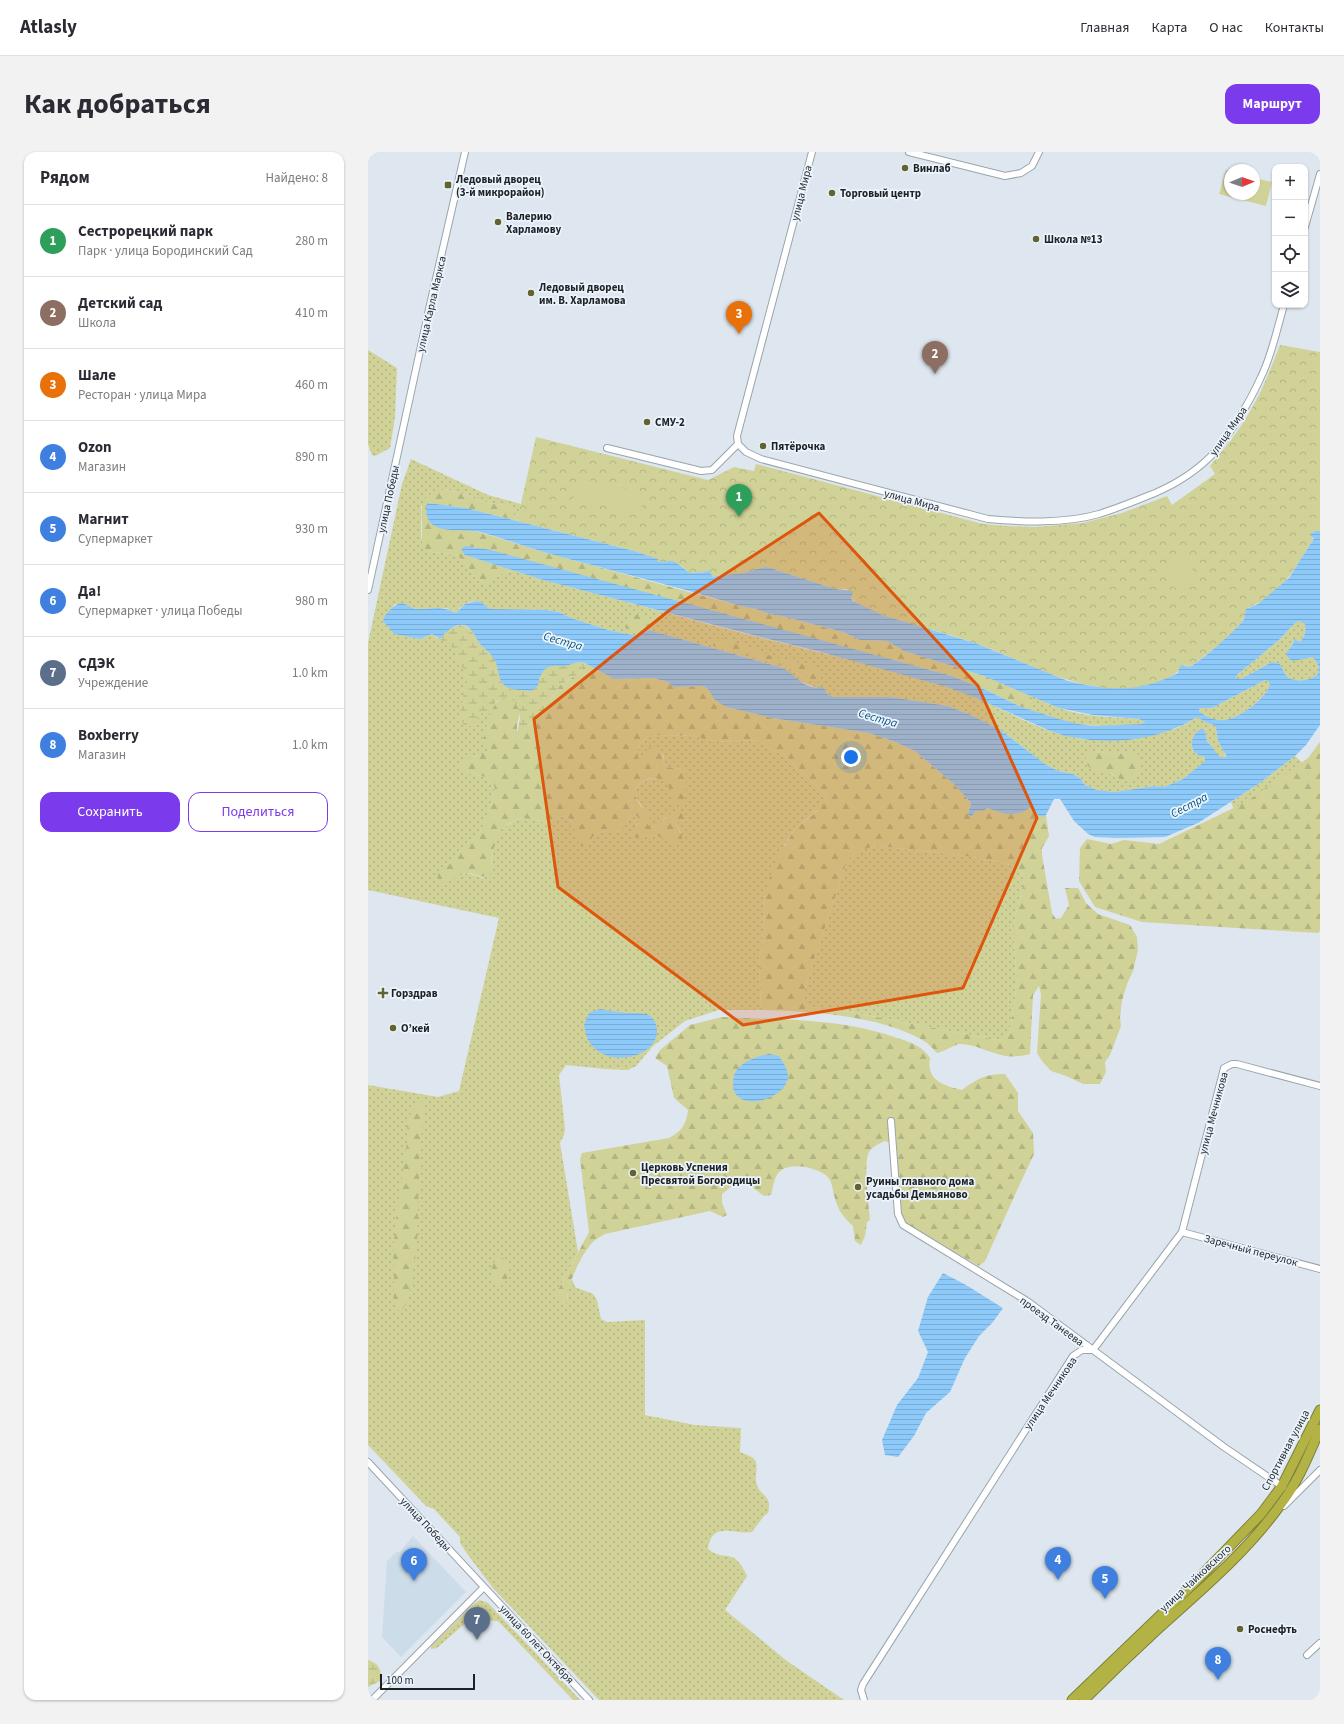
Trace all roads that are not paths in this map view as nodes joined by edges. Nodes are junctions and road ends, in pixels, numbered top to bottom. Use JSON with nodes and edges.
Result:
{"nodes":[{"id":1,"x":465,"y":152,"type":"edge"},
{"id":2,"x":812,"y":152,"type":"edge"},
{"id":3,"x":909,"y":152,"type":"edge"},
{"id":4,"x":1039,"y":152,"type":"edge"},
{"id":5,"x":1320,"y":174,"type":"edge"},
{"id":6,"x":1308,"y":216,"type":"edge"},
{"id":7,"x":1283,"y":308,"type":"edge"},
{"id":8,"x":738,"y":444,"type":"junction"},
{"id":9,"x":607,"y":448,"type":"dead end"},
{"id":10,"x":397,"y":455,"type":"joint"},
{"id":11,"x":368,"y":590,"type":"edge"},
{"id":12,"x":1320,"y":1086,"type":"edge"},
{"id":13,"x":890,"y":1121,"type":"dead end"},
{"id":14,"x":1182,"y":1232,"type":"junction"},
{"id":15,"x":1320,"y":1269,"type":"edge"},
{"id":16,"x":1093,"y":1350,"type":"junction"},
{"id":17,"x":1320,"y":1410,"type":"edge"},
{"id":18,"x":1317,"y":1433,"type":"edge"},
{"id":19,"x":368,"y":1462,"type":"edge"},
{"id":20,"x":1320,"y":1470,"type":"edge"},
{"id":21,"x":1282,"y":1486,"type":"junction"},
{"id":22,"x":1289,"y":1493,"type":"junction"},
{"id":23,"x":1271,"y":1501,"type":"joint"},
{"id":24,"x":1270,"y":1520,"type":"junction"},
{"id":25,"x":484,"y":1587,"type":"junction"},
{"id":26,"x":1320,"y":1643,"type":"edge"},
{"id":27,"x":1307,"y":1655,"type":"dead end"},
{"id":28,"x":372,"y":1700,"type":"edge"},
{"id":29,"x":589,"y":1700,"type":"edge"},
{"id":30,"x":864,"y":1700,"type":"edge"},
{"id":31,"x":1072,"y":1700,"type":"edge"},
{"id":32,"x":1084,"y":1700,"type":"edge"}],
"edges":[{"from":1,"to":10,"type":"street","name":"улица Карла Маркса"},
{"from":2,"to":8,"type":"street","name":"улица Мира"},
{"from":3,"to":4,"type":"street"},
{"from":5,"to":6,"type":"street"},
{"from":7,"to":8,"type":"street","name":"улица Мира"},
{"from":8,"to":9,"type":"street"},
{"from":10,"to":11,"type":"street","name":"улица Победы"},
{"from":12,"to":14,"type":"street","name":"улица Мечникова"},
{"from":13,"to":16,"type":"street","name":"проезд Танеева"},
{"from":14,"to":15,"type":"street","name":"Заречный переулок"},
{"from":14,"to":16,"type":"street","name":"улица Мечникова"},
{"from":16,"to":21,"type":"street","name":"проезд Танеева"},
{"from":16,"to":30,"type":"street","name":"улица Мечникова"},
{"from":17,"to":18,"type":"highway","name":"Спортивная улица"},
{"from":18,"to":21,"type":"highway","name":"Спортивная улица"},
{"from":18,"to":22,"type":"highway","name":"Спортивная улица"},
{"from":19,"to":25,"type":"street","name":"улица Победы"},
{"from":20,"to":24,"type":"street","name":"улица Чайковского"},
{"from":21,"to":22,"type":"street","name":"проезд Танеева"},
{"from":21,"to":23,"type":"highway","name":"Спортивная улица"},
{"from":22,"to":24,"type":"highway","name":"Спортивная улица"},
{"from":23,"to":31,"type":"highway","name":"улица Чайковского"},
{"from":24,"to":32,"type":"highway","name":"улица Чайковского"},
{"from":25,"to":28,"type":"street"},
{"from":25,"to":29,"type":"street","name":"улица 60 лет Октября"},
{"from":26,"to":27,"type":"street"}]}
